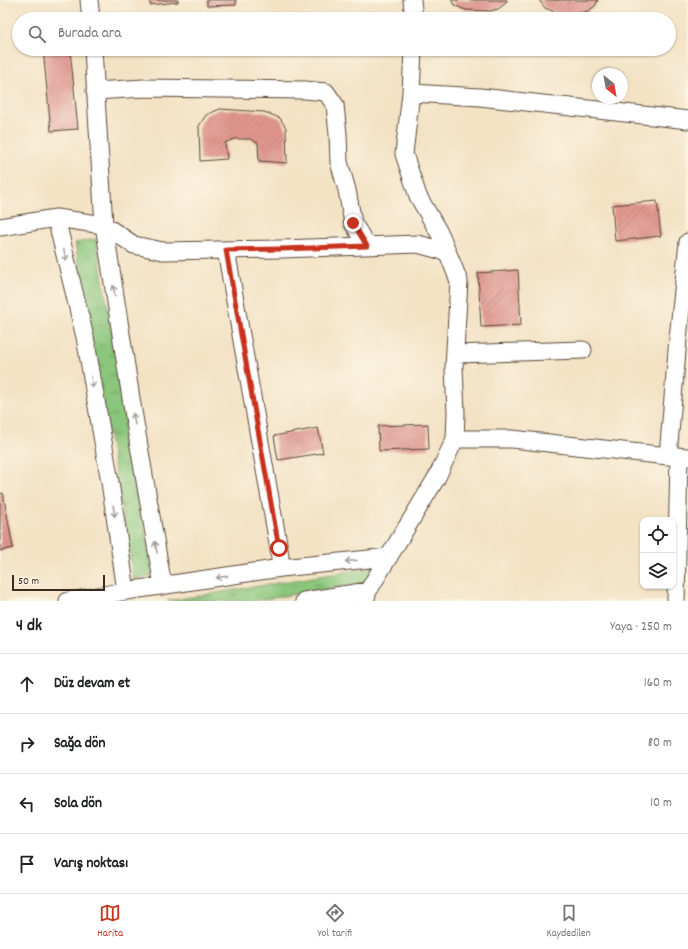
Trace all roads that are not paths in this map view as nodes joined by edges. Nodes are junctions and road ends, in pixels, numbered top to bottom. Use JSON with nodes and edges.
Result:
{"nodes":[{"id":1,"x":89,"y":0,"type":"edge"},
{"id":2,"x":412,"y":0,"type":"edge"},
{"id":3,"x":90,"y":12,"type":"edge"},
{"id":4,"x":413,"y":12,"type":"edge"},
{"id":5,"x":93,"y":56,"type":"edge"},
{"id":6,"x":413,"y":56,"type":"edge"},
{"id":7,"x":95,"y":91,"type":"junction"},
{"id":8,"x":412,"y":93,"type":"junction"},
{"id":9,"x":688,"y":120,"type":"edge"},
{"id":10,"x":56,"y":218,"type":"junction"},
{"id":11,"x":104,"y":225,"type":"junction"},
{"id":12,"x":0,"y":227,"type":"edge"},
{"id":13,"x":688,"y":242,"type":"edge"},
{"id":14,"x":367,"y":246,"type":"junction"},
{"id":15,"x":226,"y":250,"type":"junction"},
{"id":16,"x":447,"y":252,"type":"junction"},
{"id":17,"x":686,"y":282,"type":"edge"},
{"id":18,"x":583,"y":350,"type":"dead end"},
{"id":19,"x":455,"y":354,"type":"junction"},
{"id":20,"x":455,"y":439,"type":"junction"},
{"id":21,"x":678,"y":456,"type":"edge"},
{"id":22,"x":389,"y":556,"type":"junction"},
{"id":23,"x":281,"y":568,"type":"junction"},
{"id":24,"x":162,"y":586,"type":"junction"},
{"id":25,"x":126,"y":591,"type":"junction"},
{"id":26,"x":367,"y":596,"type":"edge"},
{"id":27,"x":68,"y":601,"type":"edge"},
{"id":28,"x":304,"y":601,"type":"edge"},
{"id":29,"x":676,"y":601,"type":"edge"}],
"edges":[{"from":1,"to":3,"type":"street"},
{"from":2,"to":4,"type":"street"},
{"from":5,"to":7,"type":"street"},
{"from":6,"to":8,"type":"street"},
{"from":7,"to":11,"type":"street"},
{"from":7,"to":14,"type":"street"},
{"from":8,"to":9,"type":"street"},
{"from":8,"to":16,"type":"street"},
{"from":10,"to":11,"type":"street"},
{"from":10,"to":12,"type":"street"},
{"from":10,"to":25,"type":"street","one_way":true},
{"from":11,"to":15,"type":"street"},
{"from":24,"to":11,"type":"street","one_way":true},
{"from":13,"to":17,"type":"street"},
{"from":14,"to":15,"type":"street"},
{"from":14,"to":16,"type":"street"},
{"from":15,"to":23,"type":"street"},
{"from":16,"to":19,"type":"street"},
{"from":17,"to":21,"type":"street"},
{"from":18,"to":19,"type":"street"},
{"from":19,"to":20,"type":"street"},
{"from":20,"to":21,"type":"street"},
{"from":20,"to":22,"type":"street"},
{"from":21,"to":29,"type":"street"},
{"from":22,"to":23,"type":"street","one_way":true},
{"from":22,"to":26,"type":"street"},
{"from":23,"to":24,"type":"street","one_way":true},
{"from":24,"to":25,"type":"street"},
{"from":25,"to":27,"type":"street"},
{"from":26,"to":28,"type":"street"}]}
